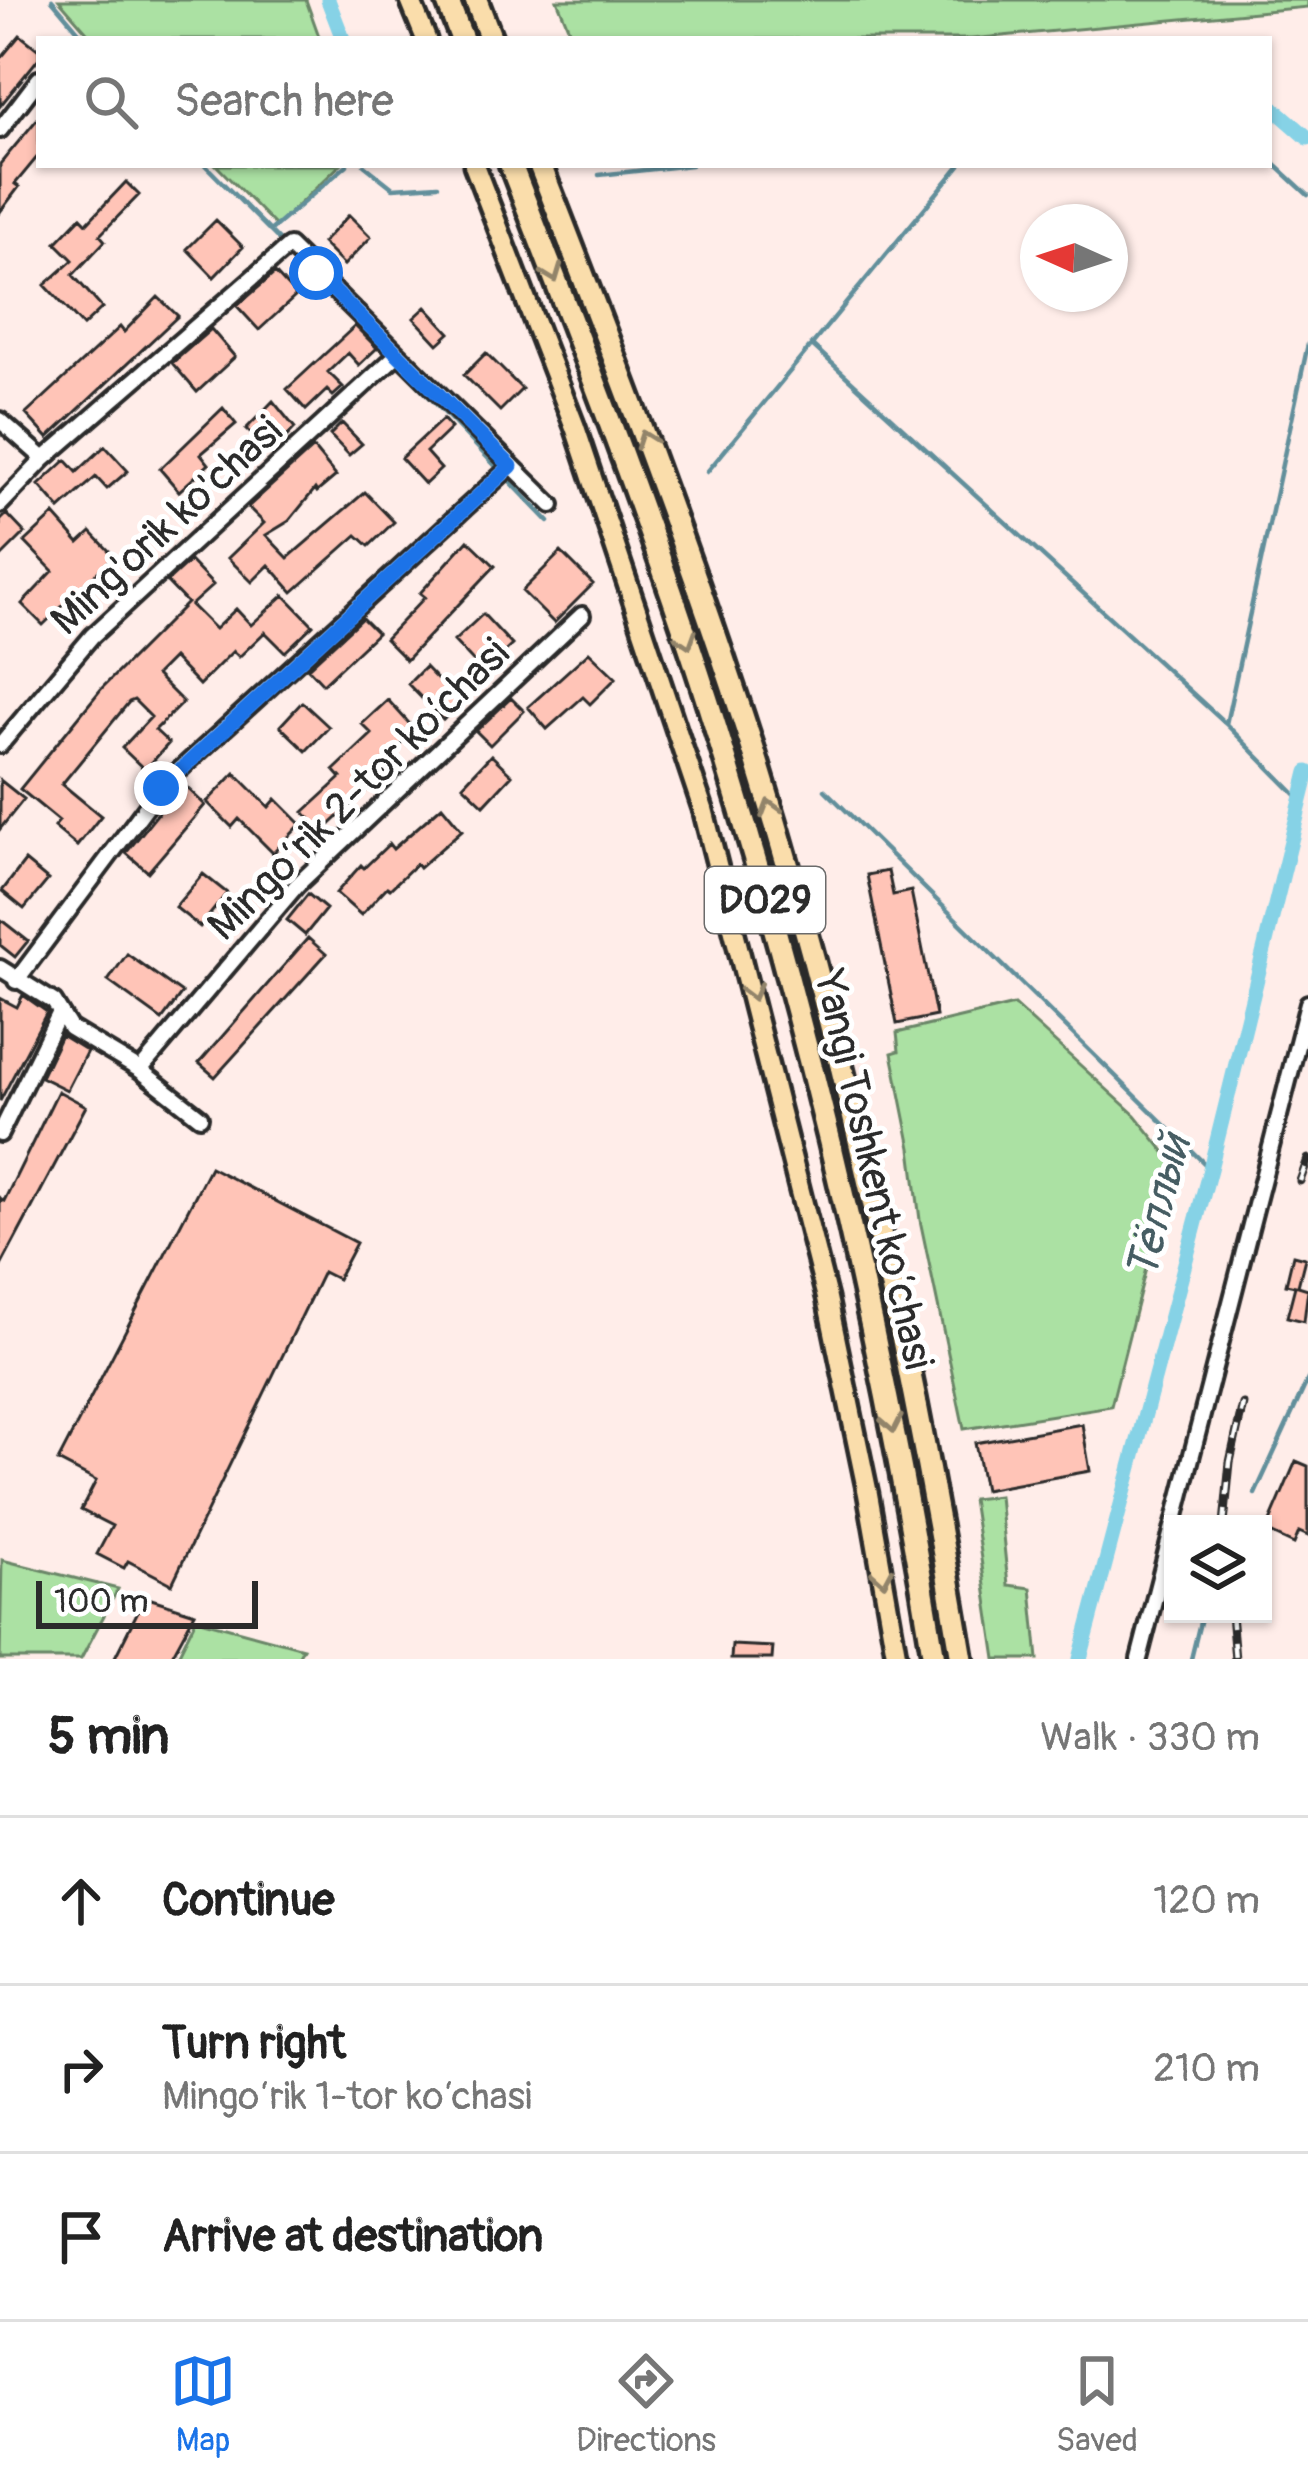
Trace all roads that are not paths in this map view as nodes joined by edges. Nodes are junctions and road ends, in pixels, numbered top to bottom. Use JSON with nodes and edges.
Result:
{"nodes":[{"id":1,"x":410,"y":0,"type":"edge"},
{"id":2,"x":447,"y":0,"type":"edge"},
{"id":3,"x":476,"y":0,"type":"edge"},
{"id":4,"x":425,"y":36,"type":"edge"},
{"id":5,"x":461,"y":36,"type":"edge"},
{"id":6,"x":490,"y":36,"type":"edge"},
{"id":7,"x":36,"y":83,"type":"edge"},
{"id":8,"x":0,"y":130,"type":"edge"},
{"id":9,"x":475,"y":168,"type":"edge"},
{"id":10,"x":512,"y":168,"type":"edge"},
{"id":11,"x":541,"y":168,"type":"edge"},
{"id":12,"x":393,"y":360,"type":"junction"},
{"id":13,"x":0,"y":420,"type":"edge"},
{"id":14,"x":44,"y":459,"type":"junction"},
{"id":15,"x":511,"y":466,"type":"junction"},
{"id":16,"x":0,"y":505,"type":"edge"},
{"id":17,"x":552,"y":506,"type":"dead end"},
{"id":18,"x":582,"y":615,"type":"dead end"},
{"id":19,"x":0,"y":745,"type":"edge"},
{"id":20,"x":0,"y":968,"type":"edge"},
{"id":21,"x":16,"y":981,"type":"junction"},
{"id":22,"x":1308,"y":1004,"type":"edge"},
{"id":23,"x":60,"y":1012,"type":"junction"},
{"id":24,"x":140,"y":1070,"type":"junction"},
{"id":25,"x":200,"y":1117,"type":"dead end"},
{"id":26,"x":0,"y":1134,"type":"edge"},
{"id":27,"x":1176,"y":1515,"type":"edge"},
{"id":28,"x":1164,"y":1560,"type":"edge"},
{"id":29,"x":897,"y":1659,"type":"edge"},
{"id":30,"x":934,"y":1659,"type":"edge"},
{"id":31,"x":962,"y":1659,"type":"edge"},
{"id":32,"x":1139,"y":1659,"type":"edge"}],
"edges":[{"from":1,"to":4,"type":"main road"},
{"from":2,"to":5,"type":"highway"},
{"from":3,"to":6,"type":"highway"},
{"from":7,"to":8,"type":"street"},
{"from":9,"to":29,"type":"main road","one_way":true},
{"from":10,"to":30,"type":"highway","name":"Yangi Toshkent ko‘chasi","number":"D029","one_way":true},
{"from":31,"to":11,"type":"highway","name":"Yangi Toshkent ko‘chasi","number":"D029","one_way":true},
{"from":12,"to":14,"type":"street"},
{"from":12,"to":15,"type":"street"},
{"from":12,"to":19,"type":"street","name":"Ming'orik ko'chasi"},
{"from":13,"to":14,"type":"street"},
{"from":14,"to":16,"type":"street"},
{"from":15,"to":17,"type":"street"},
{"from":15,"to":21,"type":"street"},
{"from":18,"to":24,"type":"street","name":"Mingo‘rik 2-tor ko‘chasi"},
{"from":20,"to":21,"type":"street"},
{"from":21,"to":23,"type":"street"},
{"from":22,"to":27,"type":"street"},
{"from":23,"to":24,"type":"street"},
{"from":23,"to":26,"type":"street"},
{"from":24,"to":25,"type":"street"},
{"from":28,"to":32,"type":"street"}]}
